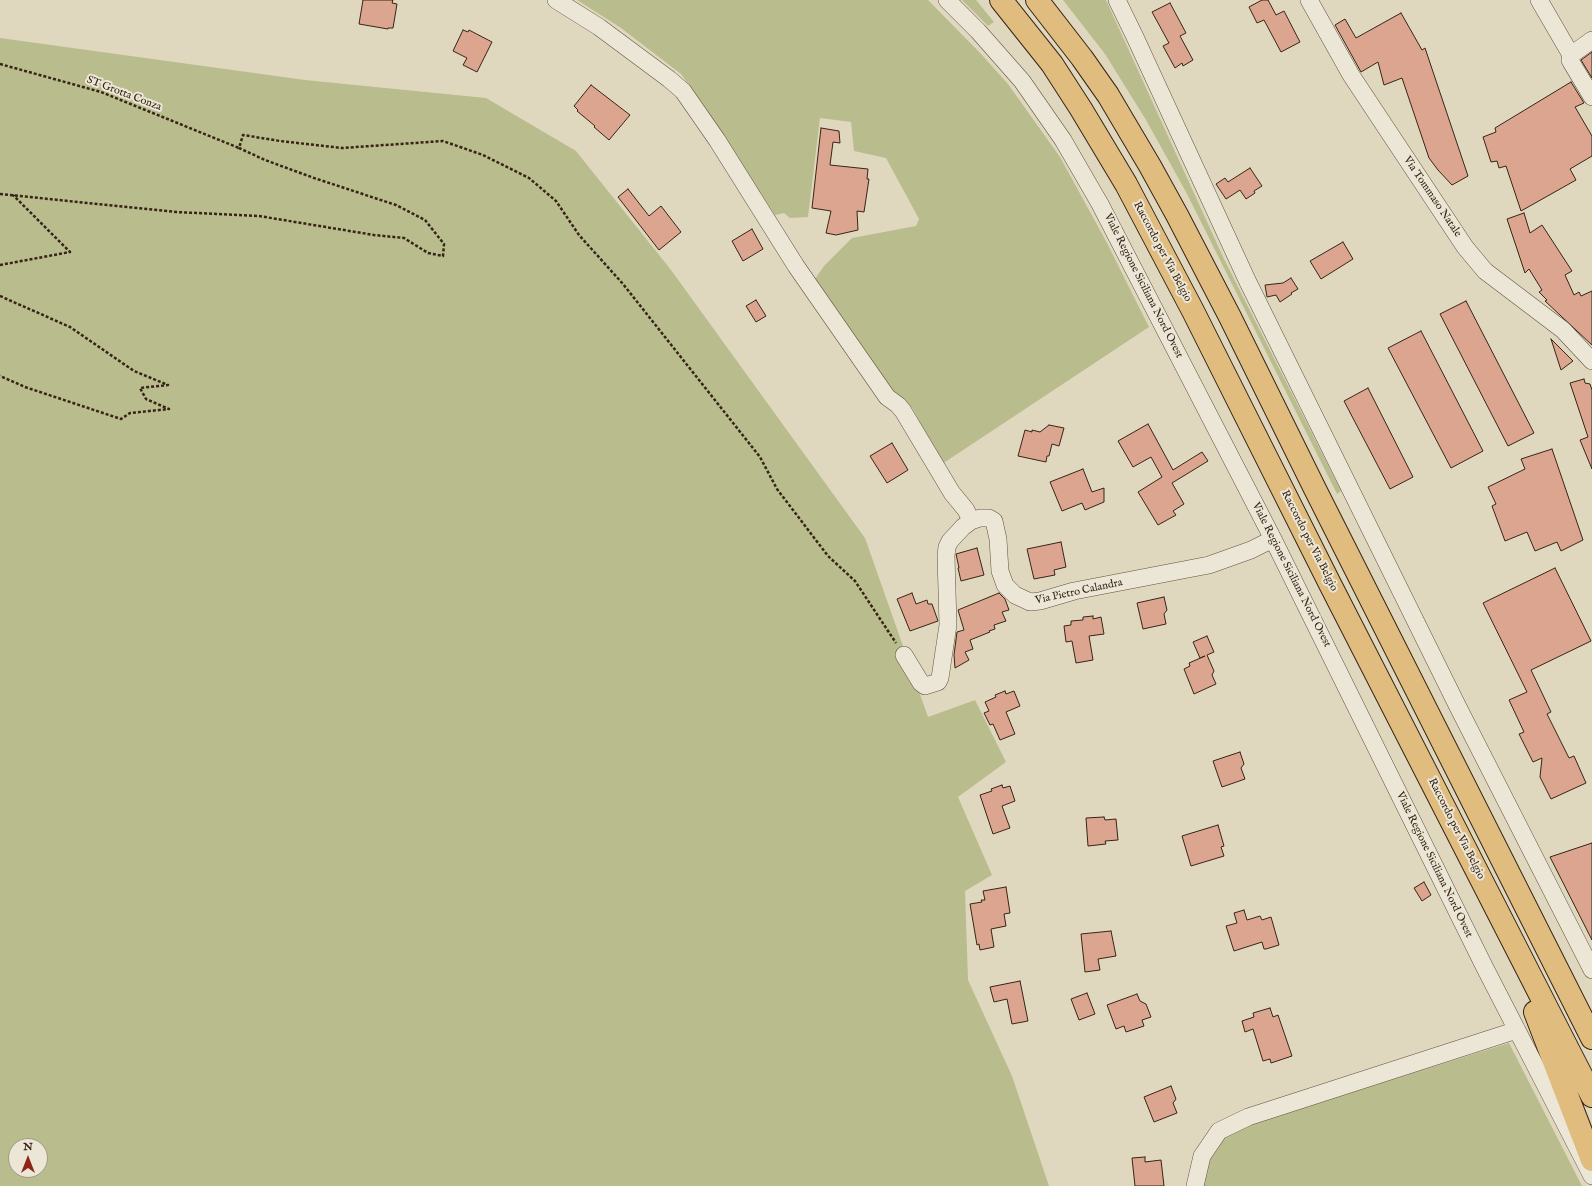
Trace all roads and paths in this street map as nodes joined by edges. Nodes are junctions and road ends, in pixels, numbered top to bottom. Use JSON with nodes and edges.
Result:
{"nodes":[{"id":1,"x":556,"y":0,"type":"edge"},
{"id":2,"x":947,"y":0,"type":"edge"},
{"id":3,"x":1001,"y":0,"type":"edge"},
{"id":4,"x":1037,"y":0,"type":"edge"},
{"id":5,"x":1117,"y":0,"type":"edge"},
{"id":6,"x":1309,"y":0,"type":"edge"},
{"id":7,"x":1539,"y":0,"type":"edge"},
{"id":8,"x":1592,"y":40,"type":"edge"},
{"id":9,"x":1571,"y":55,"type":"junction"},
{"id":10,"x":0,"y":64,"type":"edge"},
{"id":11,"x":1592,"y":97,"type":"edge"},
{"id":12,"x":239,"y":148,"type":"junction"},
{"id":13,"x":0,"y":194,"type":"edge"},
{"id":14,"x":12,"y":195,"type":"junction"},
{"id":15,"x":0,"y":265,"type":"edge"},
{"id":16,"x":0,"y":296,"type":"edge"},
{"id":17,"x":1592,"y":361,"type":"edge"},
{"id":18,"x":0,"y":376,"type":"edge"},
{"id":19,"x":972,"y":521,"type":"junction"},
{"id":20,"x":1273,"y":539,"type":"junction"},
{"id":21,"x":1330,"y":584,"type":"junction"},
{"id":22,"x":904,"y":655,"type":"joint"},
{"id":23,"x":1592,"y":970,"type":"edge"},
{"id":24,"x":1517,"y":1030,"type":"junction"},
{"id":25,"x":1592,"y":1038,"type":"edge"},
{"id":26,"x":1592,"y":1096,"type":"edge"},
{"id":27,"x":1592,"y":1160,"type":"edge"},
{"id":28,"x":1592,"y":1176,"type":"edge"},
{"id":29,"x":1195,"y":1186,"type":"edge"}],
"edges":[{"from":1,"to":19,"type":"street"},
{"from":2,"to":20,"type":"street","name":"Viale Regione Siciliana Nord Ovest"},
{"from":3,"to":21,"type":"highway","name":"Raccordo per Via Belgio"},
{"from":4,"to":25,"type":"highway"},
{"from":5,"to":23,"type":"street"},
{"from":6,"to":17,"type":"street","name":"Via Tommaso Natale"},
{"from":7,"to":9,"type":"street"},
{"from":8,"to":9,"type":"street"},
{"from":9,"to":11,"type":"street"},
{"from":10,"to":12,"type":"path","name":"ST Grotta Conza"},
{"from":12,"to":14,"type":"path","name":"ST Grotta Conza"},
{"from":12,"to":22,"type":"path"},
{"from":13,"to":14,"type":"path"},
{"from":14,"to":15,"type":"path"},
{"from":16,"to":18,"type":"path"},
{"from":19,"to":20,"type":"street","name":"Via Pietro Calandra"},
{"from":19,"to":22,"type":"street"},
{"from":20,"to":24,"type":"street","name":"Viale Regione Siciliana Nord Ovest"},
{"from":21,"to":26,"type":"highway","name":"Raccordo per Via Belgio"},
{"from":21,"to":27,"type":"highway"},
{"from":24,"to":28,"type":"street","name":"Viale Regione Siciliana Nord Ovest"},
{"from":24,"to":29,"type":"street"}]}
